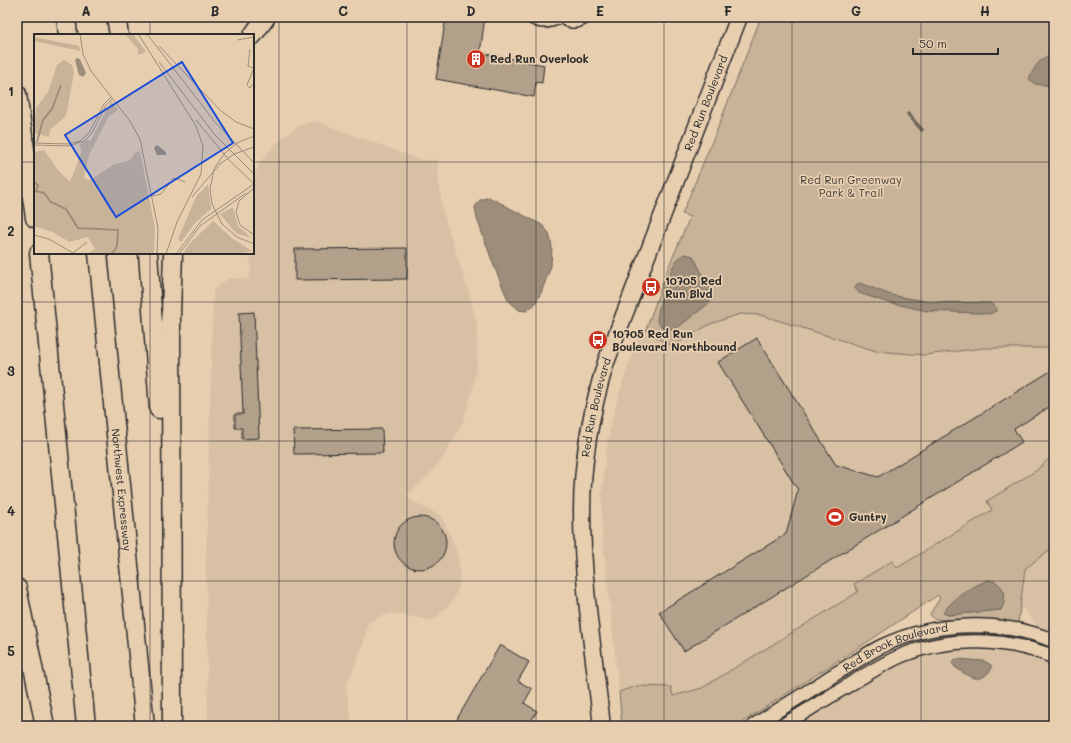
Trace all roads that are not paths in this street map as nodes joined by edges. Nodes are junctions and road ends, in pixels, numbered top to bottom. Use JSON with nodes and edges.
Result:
{"nodes":[{"id":1,"x":66,"y":17,"type":"edge"},
{"id":2,"x":116,"y":17,"type":"edge"},
{"id":3,"x":266,"y":17,"type":"edge"},
{"id":4,"x":532,"y":17,"type":"edge"},
{"id":5,"x":559,"y":17,"type":"edge"},
{"id":6,"x":563,"y":17,"type":"edge"},
{"id":7,"x":585,"y":17,"type":"edge"},
{"id":8,"x":739,"y":17,"type":"edge"},
{"id":9,"x":68,"y":34,"type":"edge"},
{"id":10,"x":119,"y":34,"type":"edge"},
{"id":11,"x":254,"y":34,"type":"edge"},
{"id":12,"x":17,"y":94,"type":"edge"},
{"id":13,"x":34,"y":211,"type":"edge"},
{"id":14,"x":39,"y":254,"type":"edge"},
{"id":15,"x":98,"y":254,"type":"edge"},
{"id":16,"x":148,"y":254,"type":"edge"},
{"id":17,"x":173,"y":254,"type":"edge"},
{"id":18,"x":17,"y":588,"type":"edge"},
{"id":19,"x":1054,"y":641,"type":"edge"},
{"id":20,"x":171,"y":650,"type":"junction"},
{"id":21,"x":1054,"y":657,"type":"edge"},
{"id":22,"x":45,"y":726,"type":"edge"},
{"id":23,"x":86,"y":726,"type":"edge"},
{"id":24,"x":145,"y":726,"type":"edge"},
{"id":25,"x":172,"y":726,"type":"edge"},
{"id":26,"x":602,"y":726,"type":"edge"},
{"id":27,"x":753,"y":726,"type":"edge"},
{"id":28,"x":782,"y":726,"type":"edge"}],
"edges":[{"from":1,"to":9,"type":"highway"},
{"from":2,"to":10,"type":"highway"},
{"from":3,"to":11,"type":"highway"},
{"from":4,"to":5,"type":"street"},
{"from":6,"to":7,"type":"street"},
{"from":8,"to":26,"type":"main road","name":"Red Run Boulevard"},
{"from":12,"to":13,"type":"highway"},
{"from":14,"to":23,"type":"highway"},
{"from":15,"to":24,"type":"highway","name":"Northwest Expressway"},
{"from":16,"to":20,"type":"highway"},
{"from":17,"to":20,"type":"highway"},
{"from":18,"to":22,"type":"highway"},
{"from":19,"to":27,"type":"street","name":"Red Brook Boulevard"},
{"from":20,"to":25,"type":"highway"},
{"from":21,"to":28,"type":"street","name":"Red Brook Boulevard"}]}
